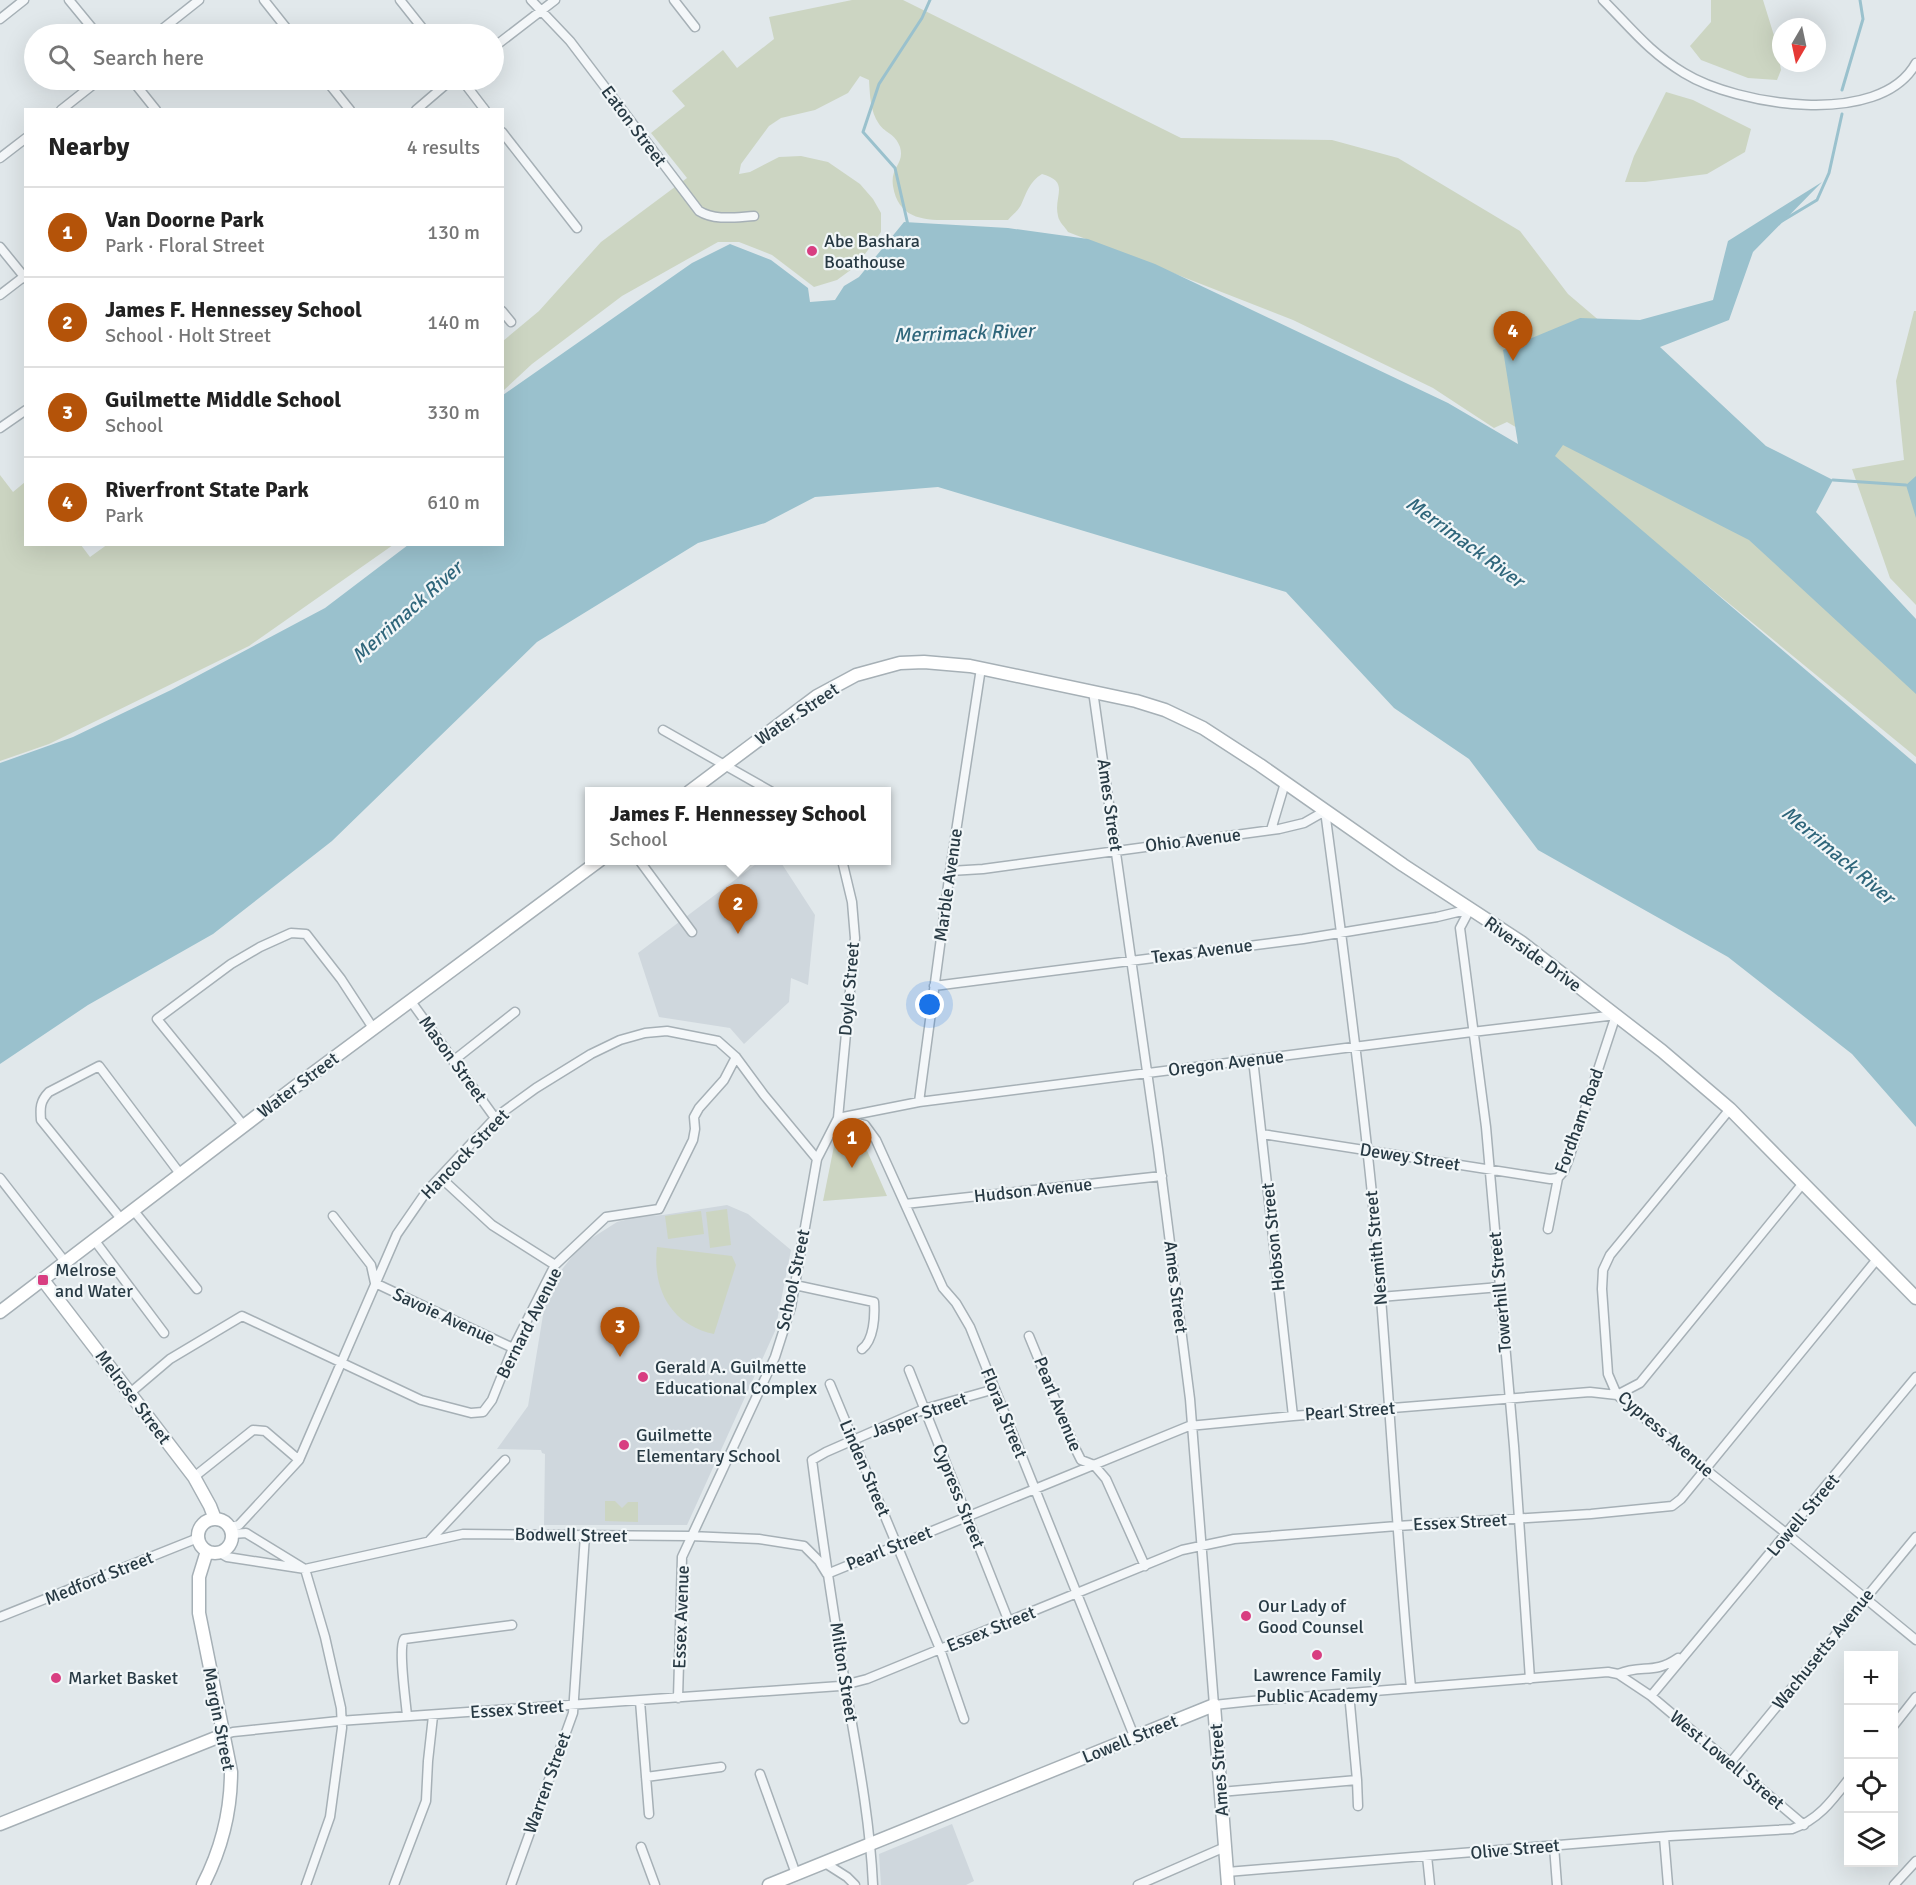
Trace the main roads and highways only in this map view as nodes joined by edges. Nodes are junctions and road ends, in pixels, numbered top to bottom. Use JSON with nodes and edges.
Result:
{"nodes":[{"id":1,"x":1093,"y":691,"type":"joint"},
{"id":2,"x":696,"y":787,"type":"edge"},
{"id":3,"x":595,"y":865,"type":"edge"},
{"id":4,"x":43,"y":1280,"type":"junction"},
{"id":5,"x":1916,"y":1298,"type":"edge"},
{"id":6,"x":0,"y":1312,"type":"edge"},
{"id":7,"x":214,"y":1519,"type":"junction"},
{"id":8,"x":207,"y":1551,"type":"junction"},
{"id":9,"x":1214,"y":1705,"type":"joint"},
{"id":10,"x":223,"y":1735,"type":"junction"},
{"id":11,"x":0,"y":1824,"type":"edge"},
{"id":12,"x":1227,"y":1879,"type":"edge"},
{"id":13,"x":203,"y":1885,"type":"edge"},
{"id":14,"x":769,"y":1885,"type":"edge"}],
"edges":[{"from":1,"to":2,"type":"main road","name":"Water Street"},
{"from":1,"to":5,"type":"main road","name":"Riverside Drive"},
{"from":3,"to":4,"type":"main road","name":"Water Street"},
{"from":4,"to":6,"type":"main road","name":"Water Street"},
{"from":4,"to":7,"type":"main road","name":"Melrose Street"},
{"from":7,"to":8,"type":"main road"},
{"from":7,"to":8,"type":"main road"},
{"from":8,"to":10,"type":"main road","name":"Margin Street"},
{"from":9,"to":12,"type":"main road","name":"Ames Street"},
{"from":9,"to":14,"type":"main road","name":"Lowell Street"},
{"from":10,"to":11,"type":"main road","name":"Essex Street"},
{"from":10,"to":13,"type":"main road","name":"Margin Street"}]}
